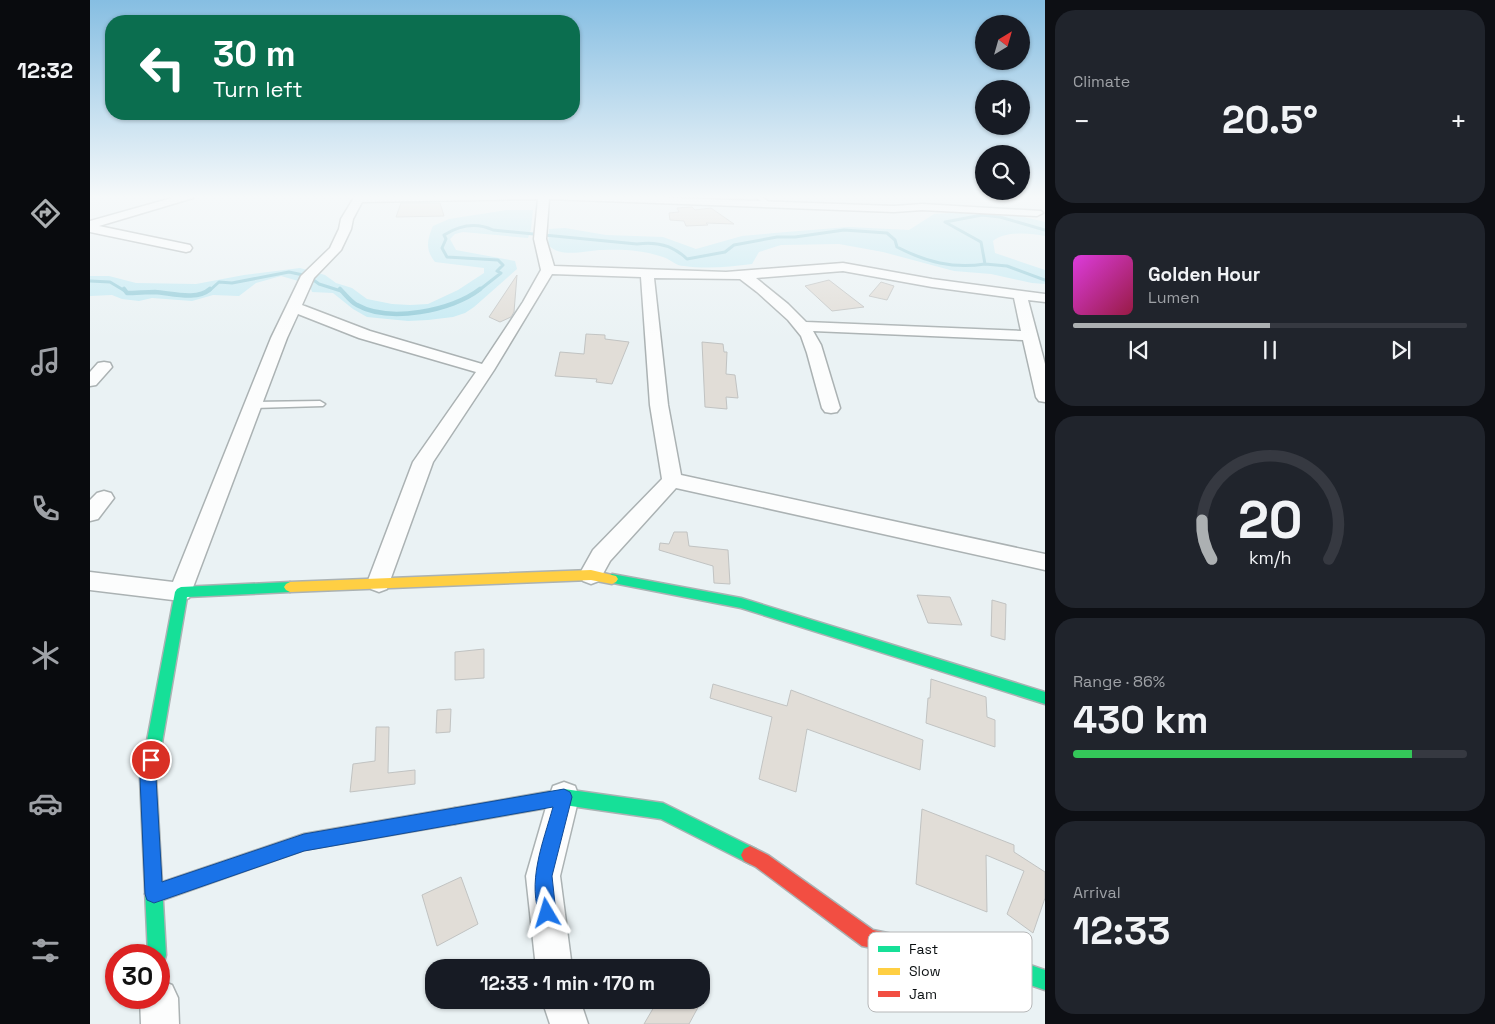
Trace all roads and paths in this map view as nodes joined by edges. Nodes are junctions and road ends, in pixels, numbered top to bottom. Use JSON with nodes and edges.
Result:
{"nodes":[{"id":1,"x":167,"y":244,"type":"edge"},
{"id":2,"x":338,"y":244,"type":"edge"},
{"id":3,"x":542,"y":244,"type":"edge"},
{"id":4,"x":186,"y":248,"type":"dead end"},
{"id":5,"x":548,"y":270,"type":"junction"},
{"id":6,"x":647,"y":274,"type":"junction"},
{"id":7,"x":743,"y":275,"type":"junction"},
{"id":8,"x":1020,"y":295,"type":"junction"},
{"id":9,"x":1045,"y":298,"type":"edge"},
{"id":10,"x":294,"y":307,"type":"junction"},
{"id":11,"x":800,"y":326,"type":"junction"},
{"id":12,"x":1029,"y":336,"type":"junction"},
{"id":13,"x":104,"y":367,"type":"dead end"},
{"id":14,"x":486,"y":370,"type":"junction"},
{"id":15,"x":90,"y":380,"type":"edge"},
{"id":16,"x":1045,"y":397,"type":"edge"},
{"id":17,"x":320,"y":404,"type":"dead end"},
{"id":18,"x":253,"y":405,"type":"junction"},
{"id":19,"x":831,"y":408,"type":"dead end"},
{"id":20,"x":672,"y":480,"type":"junction"},
{"id":21,"x":90,"y":499,"type":"edge"},
{"id":22,"x":90,"y":514,"type":"edge"},
{"id":23,"x":1045,"y":562,"type":"edge"},
{"id":24,"x":591,"y":575,"type":"junction"},
{"id":25,"x":90,"y":581,"type":"edge"},
{"id":26,"x":379,"y":583,"type":"junction"},
{"id":27,"x":181,"y":592,"type":"junction"},
{"id":28,"x":1045,"y":698,"type":"edge"},
{"id":29,"x":564,"y":797,"type":"junction"},
{"id":30,"x":154,"y":894,"type":"junction"},
{"id":31,"x":868,"y":938,"type":"edge"},
{"id":32,"x":156,"y":944,"type":"edge"},
{"id":33,"x":553,"y":959,"type":"edge"},
{"id":34,"x":1032,"y":976,"type":"edge"},
{"id":35,"x":1045,"y":980,"type":"edge"},
{"id":36,"x":159,"y":1009,"type":"edge"},
{"id":37,"x":564,"y":1009,"type":"edge"},
{"id":38,"x":160,"y":1024,"type":"edge"},
{"id":39,"x":569,"y":1024,"type":"edge"}],
"edges":[{"from":1,"to":4,"type":"street"},
{"from":2,"to":10,"type":"street"},
{"from":3,"to":5,"type":"street"},
{"from":5,"to":6,"type":"street"},
{"from":5,"to":14,"type":"street"},
{"from":6,"to":7,"type":"street"},
{"from":6,"to":20,"type":"street"},
{"from":7,"to":8,"type":"street"},
{"from":7,"to":11,"type":"street"},
{"from":8,"to":9,"type":"street"},
{"from":8,"to":12,"type":"street"},
{"from":10,"to":14,"type":"street"},
{"from":10,"to":18,"type":"street"},
{"from":11,"to":12,"type":"street"},
{"from":11,"to":19,"type":"street"},
{"from":12,"to":16,"type":"street"},
{"from":13,"to":15,"type":"street"},
{"from":14,"to":26,"type":"street"},
{"from":17,"to":18,"type":"lane"},
{"from":18,"to":27,"type":"street"},
{"from":20,"to":23,"type":"street"},
{"from":20,"to":24,"type":"street"},
{"from":21,"to":22,"type":"street"},
{"from":24,"to":26,"type":"street"},
{"from":24,"to":28,"type":"street"},
{"from":25,"to":27,"type":"street"},
{"from":26,"to":27,"type":"street"},
{"from":27,"to":30,"type":"street"},
{"from":29,"to":30,"type":"street"},
{"from":29,"to":31,"type":"street"},
{"from":29,"to":33,"type":"street"},
{"from":30,"to":32,"type":"street"},
{"from":34,"to":35,"type":"street"},
{"from":36,"to":38,"type":"street"},
{"from":37,"to":39,"type":"street"}]}
